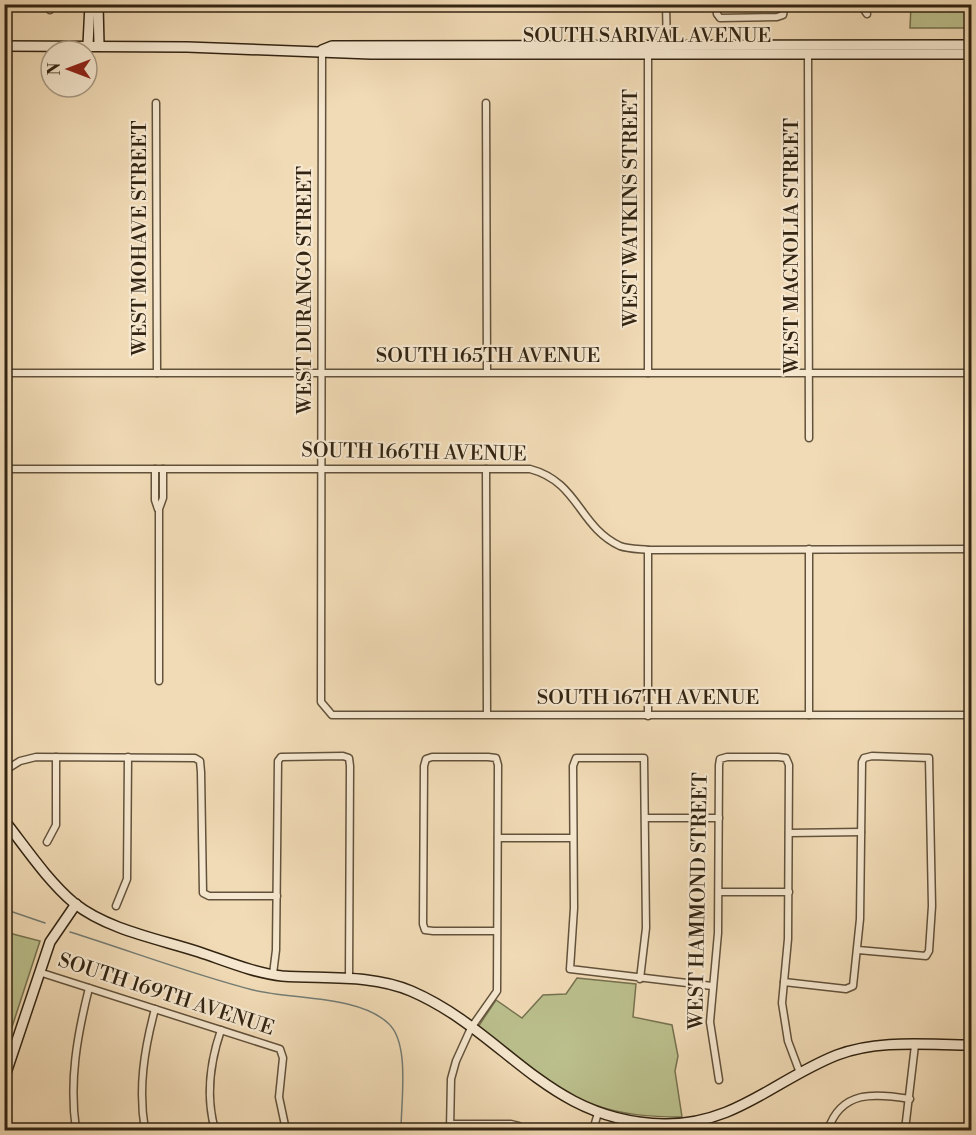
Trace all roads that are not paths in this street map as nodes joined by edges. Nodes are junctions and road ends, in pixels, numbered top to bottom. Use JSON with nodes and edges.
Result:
{"nodes":[{"id":1,"x":90,"y":4,"type":"edge"},
{"id":2,"x":98,"y":4,"type":"edge"},
{"id":3,"x":666,"y":4,"type":"edge"},
{"id":4,"x":716,"y":4,"type":"edge"},
{"id":5,"x":785,"y":4,"type":"edge"},
{"id":6,"x":861,"y":4,"type":"edge"},
{"id":7,"x":867,"y":14,"type":"dead end"},
{"id":8,"x":88,"y":39,"type":"edge"},
{"id":9,"x":99,"y":39,"type":"edge"},
{"id":10,"x":99,"y":45,"type":"edge"},
{"id":11,"x":642,"y":45,"type":"junction"},
{"id":12,"x":972,"y":45,"type":"edge"},
{"id":13,"x":4,"y":46,"type":"edge"},
{"id":14,"x":39,"y":46,"type":"edge"},
{"id":15,"x":669,"y":49,"type":"junction"},
{"id":16,"x":808,"y":49,"type":"junction"},
{"id":17,"x":322,"y":50,"type":"junction"},
{"id":18,"x":648,"y":53,"type":"junction"},
{"id":19,"x":972,"y":54,"type":"edge"},
{"id":20,"x":156,"y":103,"type":"dead end"},
{"id":21,"x":486,"y":103,"type":"dead end"},
{"id":22,"x":487,"y":372,"type":"junction"},
{"id":23,"x":4,"y":373,"type":"edge"},
{"id":24,"x":156,"y":373,"type":"junction"},
{"id":25,"x":321,"y":373,"type":"junction"},
{"id":26,"x":648,"y":373,"type":"junction"},
{"id":27,"x":972,"y":373,"type":"edge"},
{"id":28,"x":809,"y":374,"type":"junction"},
{"id":29,"x":809,"y":438,"type":"dead end"},
{"id":30,"x":4,"y":469,"type":"edge"},
{"id":31,"x":163,"y":469,"type":"junction"},
{"id":32,"x":320,"y":469,"type":"junction"},
{"id":33,"x":486,"y":469,"type":"junction"},
{"id":34,"x":155,"y":470,"type":"junction"},
{"id":35,"x":155,"y":489,"type":"junction"},
{"id":36,"x":163,"y":489,"type":"junction"},
{"id":37,"x":159,"y":509,"type":"junction"},
{"id":38,"x":809,"y":549,"type":"junction"},
{"id":39,"x":972,"y":549,"type":"edge"},
{"id":40,"x":648,"y":550,"type":"junction"},
{"id":41,"x":159,"y":681,"type":"dead end"},
{"id":42,"x":326,"y":709,"type":"joint"},
{"id":43,"x":488,"y":714,"type":"junction"},
{"id":44,"x":809,"y":715,"type":"junction"},
{"id":45,"x":972,"y":715,"type":"edge"},
{"id":46,"x":648,"y":716,"type":"junction"},
{"id":47,"x":56,"y":757,"type":"junction"},
{"id":48,"x":128,"y":757,"type":"junction"},
{"id":49,"x":4,"y":771,"type":"edge"},
{"id":50,"x":646,"y":818,"type":"junction"},
{"id":51,"x":719,"y":818,"type":"junction"},
{"id":52,"x":4,"y":820,"type":"edge"},
{"id":53,"x":861,"y":832,"type":"junction"},
{"id":54,"x":789,"y":833,"type":"junction"},
{"id":55,"x":498,"y":838,"type":"junction"},
{"id":56,"x":572,"y":838,"type":"junction"},
{"id":57,"x":47,"y":843,"type":"dead end"},
{"id":58,"x":719,"y":892,"type":"junction"},
{"id":59,"x":789,"y":892,"type":"junction"},
{"id":60,"x":278,"y":896,"type":"junction"},
{"id":61,"x":76,"y":904,"type":"junction"},
{"id":62,"x":116,"y":906,"type":"dead end"},
{"id":63,"x":497,"y":931,"type":"junction"},
{"id":64,"x":858,"y":950,"type":"junction"},
{"id":65,"x":39,"y":972,"type":"junction"},
{"id":66,"x":273,"y":974,"type":"junction"},
{"id":67,"x":350,"y":979,"type":"junction"},
{"id":68,"x":640,"y":979,"type":"junction"},
{"id":69,"x":784,"y":982,"type":"junction"},
{"id":70,"x":712,"y":986,"type":"junction"},
{"id":71,"x":89,"y":988,"type":"junction"},
{"id":72,"x":155,"y":1009,"type":"junction"},
{"id":73,"x":471,"y":1029,"type":"junction"},
{"id":74,"x":221,"y":1030,"type":"junction"},
{"id":75,"x":915,"y":1045,"type":"junction"},
{"id":76,"x":972,"y":1045,"type":"edge"},
{"id":77,"x":800,"y":1073,"type":"junction"},
{"id":78,"x":4,"y":1079,"type":"edge"},
{"id":79,"x":719,"y":1080,"type":"dead end"},
{"id":80,"x":910,"y":1099,"type":"junction"},
{"id":81,"x":598,"y":1113,"type":"junction"},
{"id":82,"x":450,"y":1127,"type":"edge"},
{"id":83,"x":520,"y":1128,"type":"edge"},
{"id":84,"x":76,"y":1129,"type":"edge"},
{"id":85,"x":56,"y":1131,"type":"edge"},
{"id":86,"x":145,"y":1131,"type":"edge"},
{"id":87,"x":215,"y":1131,"type":"edge"},
{"id":88,"x":286,"y":1131,"type":"edge"},
{"id":89,"x":593,"y":1131,"type":"edge"},
{"id":90,"x":828,"y":1131,"type":"edge"},
{"id":91,"x":905,"y":1131,"type":"edge"}],
"edges":[{"from":1,"to":8,"type":"main road"},
{"from":2,"to":9,"type":"main road"},
{"from":3,"to":15,"type":"street"},
{"from":4,"to":5,"type":"street"},
{"from":6,"to":7,"type":"street"},
{"from":10,"to":17,"type":"main road","name":"SOUTH SARIVAL AVENUE"},
{"from":11,"to":15,"type":"main road","name":"SOUTH SARIVAL AVENUE"},
{"from":11,"to":17,"type":"main road","name":"SOUTH SARIVAL AVENUE"},
{"from":11,"to":18,"type":"street"},
{"from":12,"to":16,"type":"main road","name":"SOUTH SARIVAL AVENUE"},
{"from":13,"to":14,"type":"main road","name":"SOUTH SARIVAL AVENUE"},
{"from":15,"to":16,"type":"main road","name":"SOUTH SARIVAL AVENUE"},
{"from":15,"to":18,"type":"main road","name":"SOUTH SARIVAL AVENUE"},
{"from":16,"to":19,"type":"main road","name":"SOUTH SARIVAL AVENUE"},
{"from":16,"to":28,"type":"street","name":"WEST MAGNOLIA STREET"},
{"from":17,"to":18,"type":"main road","name":"SOUTH SARIVAL AVENUE"},
{"from":17,"to":25,"type":"street","name":"WEST DURANGO STREET"},
{"from":18,"to":26,"type":"street","name":"WEST WATKINS STREET"},
{"from":20,"to":24,"type":"street","name":"WEST MOHAVE STREET"},
{"from":21,"to":22,"type":"street"},
{"from":22,"to":25,"type":"street","name":"SOUTH 165TH AVENUE"},
{"from":22,"to":26,"type":"street","name":"SOUTH 165TH AVENUE"},
{"from":23,"to":24,"type":"street","name":"SOUTH 165TH AVENUE"},
{"from":24,"to":25,"type":"street","name":"SOUTH 165TH AVENUE"},
{"from":25,"to":32,"type":"street","name":"WEST DURANGO STREET"},
{"from":26,"to":28,"type":"street","name":"SOUTH 165TH AVENUE"},
{"from":27,"to":28,"type":"street","name":"SOUTH 165TH AVENUE"},
{"from":28,"to":29,"type":"street","name":"WEST MAGNOLIA STREET"},
{"from":30,"to":34,"type":"street","name":"SOUTH 166TH AVENUE"},
{"from":31,"to":32,"type":"street","name":"SOUTH 166TH AVENUE"},
{"from":31,"to":34,"type":"street","name":"SOUTH 166TH AVENUE"},
{"from":31,"to":36,"type":"street"},
{"from":32,"to":33,"type":"street","name":"SOUTH 166TH AVENUE"},
{"from":32,"to":42,"type":"street","name":"WEST DURANGO STREET"},
{"from":33,"to":40,"type":"street","name":"SOUTH 166TH AVENUE"},
{"from":33,"to":43,"type":"street"},
{"from":34,"to":35,"type":"street"},
{"from":35,"to":36,"type":"street"},
{"from":35,"to":37,"type":"street"},
{"from":36,"to":37,"type":"street"},
{"from":37,"to":41,"type":"street"},
{"from":38,"to":39,"type":"street","name":"SOUTH 166TH AVENUE"},
{"from":38,"to":40,"type":"street","name":"SOUTH 166TH AVENUE"},
{"from":38,"to":44,"type":"street"},
{"from":40,"to":46,"type":"street"},
{"from":42,"to":43,"type":"street","name":"SOUTH 167TH AVENUE"},
{"from":43,"to":46,"type":"street","name":"SOUTH 167TH AVENUE"},
{"from":44,"to":45,"type":"street","name":"SOUTH 167TH AVENUE"},
{"from":44,"to":46,"type":"street","name":"SOUTH 167TH AVENUE"},
{"from":47,"to":48,"type":"street"},
{"from":47,"to":49,"type":"street"},
{"from":47,"to":57,"type":"street"},
{"from":48,"to":60,"type":"street"},
{"from":48,"to":62,"type":"street"},
{"from":50,"to":51,"type":"street"},
{"from":50,"to":56,"type":"street"},
{"from":50,"to":68,"type":"street"},
{"from":51,"to":54,"type":"street","name":"WEST HAMMOND STREET"},
{"from":51,"to":58,"type":"street","name":"WEST HAMMOND STREET"},
{"from":52,"to":61,"type":"main road"},
{"from":53,"to":54,"type":"street"},
{"from":53,"to":64,"type":"street"},
{"from":53,"to":64,"type":"street"},
{"from":54,"to":59,"type":"street"},
{"from":55,"to":56,"type":"street"},
{"from":55,"to":63,"type":"street"},
{"from":55,"to":63,"type":"street"},
{"from":56,"to":68,"type":"street"},
{"from":58,"to":59,"type":"street"},
{"from":58,"to":70,"type":"street","name":"WEST HAMMOND STREET"},
{"from":59,"to":69,"type":"street"},
{"from":60,"to":66,"type":"street"},
{"from":60,"to":67,"type":"street"},
{"from":61,"to":65,"type":"main road"},
{"from":61,"to":66,"type":"main road"},
{"from":63,"to":73,"type":"street"},
{"from":64,"to":69,"type":"street"},
{"from":65,"to":71,"type":"street","name":"SOUTH 169TH AVENUE"},
{"from":65,"to":78,"type":"main road"},
{"from":66,"to":67,"type":"main road"},
{"from":67,"to":73,"type":"main road"},
{"from":68,"to":70,"type":"street"},
{"from":69,"to":77,"type":"street"},
{"from":70,"to":79,"type":"street","name":"WEST HAMMOND STREET"},
{"from":71,"to":72,"type":"street","name":"SOUTH 169TH AVENUE"},
{"from":71,"to":84,"type":"street"},
{"from":72,"to":74,"type":"street","name":"SOUTH 169TH AVENUE"},
{"from":72,"to":86,"type":"street"},
{"from":73,"to":81,"type":"main road"},
{"from":73,"to":82,"type":"street"},
{"from":74,"to":87,"type":"street"},
{"from":74,"to":88,"type":"street","name":"SOUTH 169TH AVENUE"},
{"from":75,"to":76,"type":"main road"},
{"from":75,"to":77,"type":"main road"},
{"from":75,"to":80,"type":"street"},
{"from":77,"to":81,"type":"main road"},
{"from":80,"to":90,"type":"street"},
{"from":80,"to":91,"type":"street"},
{"from":81,"to":89,"type":"street"},
{"from":82,"to":83,"type":"street"},
{"from":84,"to":85,"type":"street"}]}
